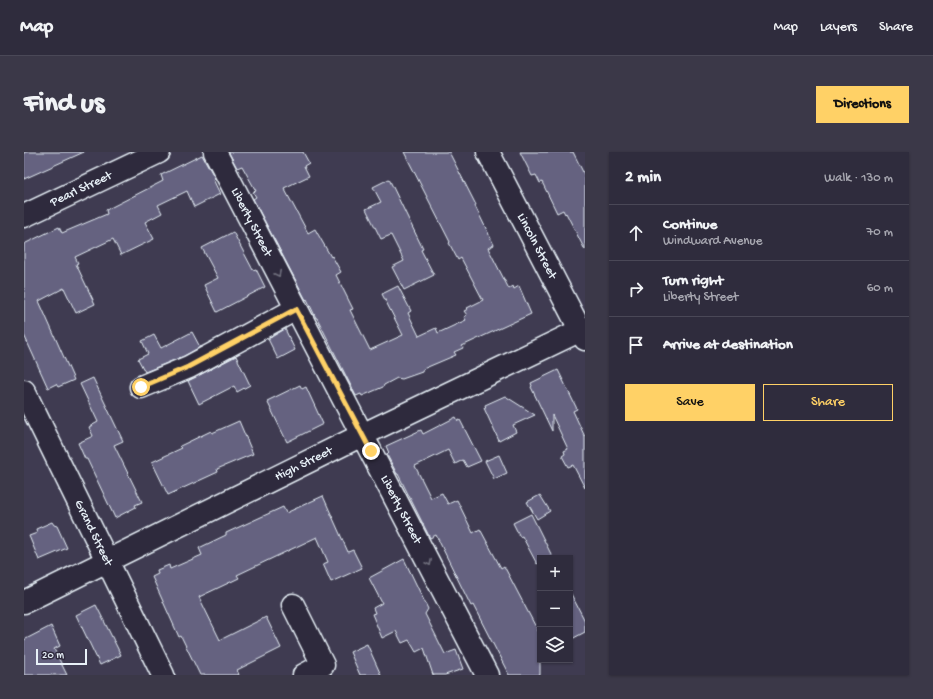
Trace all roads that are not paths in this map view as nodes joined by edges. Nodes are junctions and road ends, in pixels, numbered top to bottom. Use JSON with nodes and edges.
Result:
{"nodes":[{"id":1,"x":159,"y":152,"type":"edge"},
{"id":2,"x":215,"y":152,"type":"edge"},
{"id":3,"x":488,"y":152,"type":"edge"},
{"id":4,"x":24,"y":216,"type":"edge"},
{"id":5,"x":296,"y":309,"type":"junction"},
{"id":6,"x":583,"y":333,"type":"edge"},
{"id":7,"x":141,"y":387,"type":"dead end"},
{"id":8,"x":24,"y":391,"type":"edge"},
{"id":9,"x":31,"y":425,"type":"edge"},
{"id":10,"x":362,"y":435,"type":"junction"},
{"id":11,"x":107,"y":561,"type":"junction"},
{"id":12,"x":24,"y":602,"type":"edge"},
{"id":13,"x":293,"y":605,"type":"dead end"},
{"id":14,"x":163,"y":675,"type":"edge"},
{"id":15,"x":304,"y":675,"type":"edge"},
{"id":16,"x":487,"y":675,"type":"edge"}],
"edges":[{"from":1,"to":4,"type":"street","name":"Pearl Street"},
{"from":2,"to":5,"type":"street","name":"Liberty Street","one_way":true},
{"from":3,"to":6,"type":"street","name":"Lincoln Street"},
{"from":5,"to":7,"type":"street"},
{"from":5,"to":10,"type":"street","name":"Liberty Street"},
{"from":6,"to":10,"type":"street","name":"High Street"},
{"from":8,"to":9,"type":"street","name":"Grand Street"},
{"from":9,"to":11,"type":"street","name":"Grand Street"},
{"from":10,"to":11,"type":"street","name":"High Street"},
{"from":10,"to":16,"type":"street","name":"Liberty Street","one_way":true},
{"from":11,"to":12,"type":"street","name":"High Street"},
{"from":11,"to":14,"type":"street","name":"Grand Street"},
{"from":13,"to":15,"type":"street"}]}
